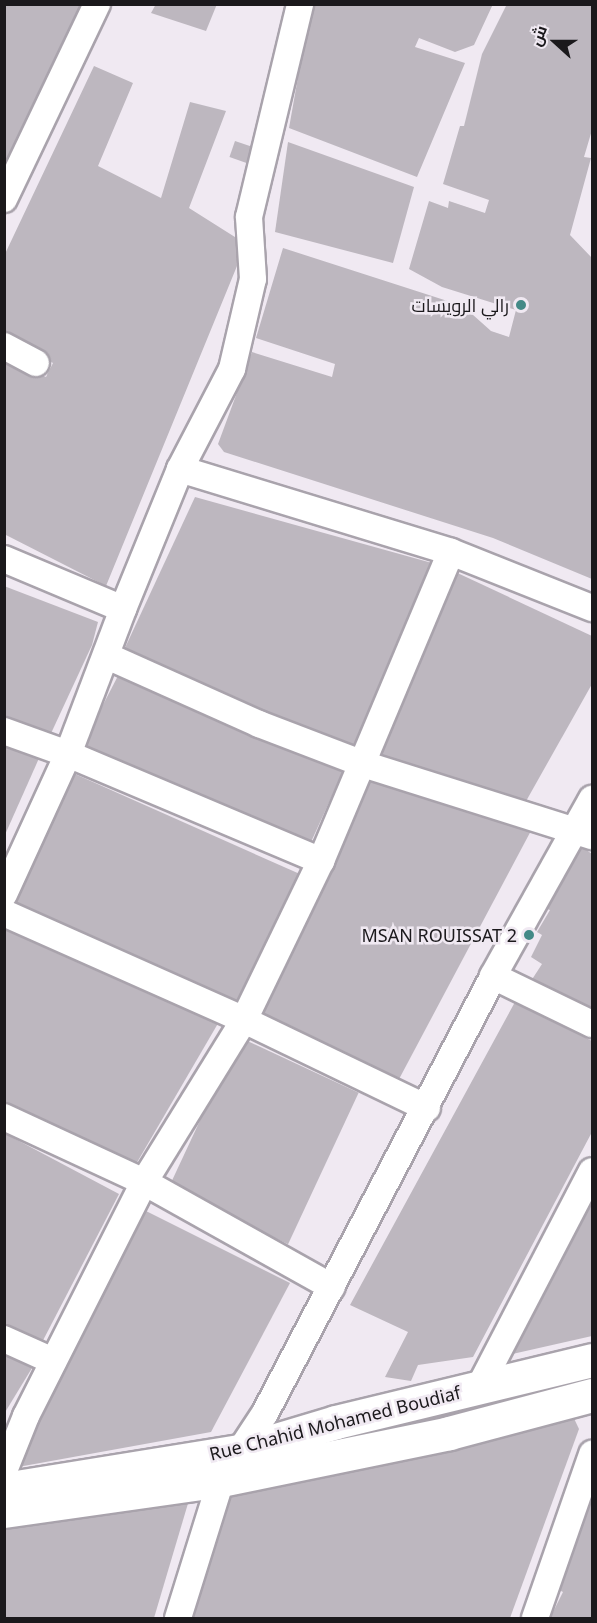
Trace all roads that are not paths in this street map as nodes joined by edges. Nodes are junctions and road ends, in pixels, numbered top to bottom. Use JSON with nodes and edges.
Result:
{"nodes":[{"id":1,"x":97,"y":4,"type":"edge"},
{"id":2,"x":300,"y":4,"type":"edge"},
{"id":3,"x":4,"y":199,"type":"edge"},
{"id":4,"x":4,"y":346,"type":"edge"},
{"id":5,"x":36,"y":363,"type":"dead end"},
{"id":6,"x":180,"y":469,"type":"junction"},
{"id":7,"x":452,"y":552,"type":"junction"},
{"id":8,"x":4,"y":559,"type":"edge"},
{"id":9,"x":592,"y":608,"type":"edge"},
{"id":10,"x":123,"y":609,"type":"junction"},
{"id":11,"x":107,"y":656,"type":"junction"},
{"id":12,"x":4,"y":731,"type":"edge"},
{"id":13,"x":68,"y":754,"type":"junction"},
{"id":14,"x":363,"y":764,"type":"junction"},
{"id":15,"x":592,"y":799,"type":"edge"},
{"id":16,"x":584,"y":833,"type":"edge"},
{"id":17,"x":321,"y":861,"type":"junction"},
{"id":18,"x":4,"y":894,"type":"edge"},
{"id":19,"x":4,"y":913,"type":"edge"},
{"id":20,"x":493,"y":976,"type":"junction"},
{"id":21,"x":244,"y":1020,"type":"junction"},
{"id":22,"x":592,"y":1024,"type":"edge"},
{"id":23,"x":428,"y":1108,"type":"junction"},
{"id":24,"x":4,"y":1117,"type":"edge"},
{"id":25,"x":592,"y":1171,"type":"edge"},
{"id":26,"x":144,"y":1182,"type":"junction"},
{"id":27,"x":332,"y":1287,"type":"junction"},
{"id":28,"x":4,"y":1339,"type":"edge"},
{"id":29,"x":592,"y":1360,"type":"edge"},
{"id":30,"x":53,"y":1361,"type":"junction"},
{"id":31,"x":480,"y":1386,"type":"junction"},
{"id":32,"x":592,"y":1395,"type":"edge"},
{"id":33,"x":239,"y":1451,"type":"junction"},
{"id":34,"x":592,"y":1454,"type":"edge"},
{"id":35,"x":4,"y":1471,"type":"edge"},
{"id":36,"x":220,"y":1480,"type":"junction"},
{"id":37,"x":4,"y":1489,"type":"edge"},
{"id":38,"x":4,"y":1511,"type":"edge"},
{"id":39,"x":178,"y":1618,"type":"edge"},
{"id":40,"x":535,"y":1618,"type":"edge"}],
"edges":[{"from":1,"to":3,"type":"street"},
{"from":2,"to":6,"type":"street"},
{"from":4,"to":5,"type":"street"},
{"from":6,"to":7,"type":"street"},
{"from":6,"to":10,"type":"street"},
{"from":7,"to":9,"type":"street"},
{"from":7,"to":14,"type":"street"},
{"from":8,"to":10,"type":"street"},
{"from":10,"to":11,"type":"street"},
{"from":11,"to":13,"type":"street"},
{"from":11,"to":14,"type":"street"},
{"from":12,"to":13,"type":"street"},
{"from":13,"to":17,"type":"street"},
{"from":13,"to":18,"type":"street"},
{"from":14,"to":16,"type":"street"},
{"from":14,"to":17,"type":"street"},
{"from":15,"to":16,"type":"street"},
{"from":16,"to":20,"type":"street"},
{"from":17,"to":21,"type":"street"},
{"from":19,"to":21,"type":"street"},
{"from":20,"to":22,"type":"street"},
{"from":20,"to":23,"type":"street"},
{"from":21,"to":23,"type":"street"},
{"from":21,"to":26,"type":"street"},
{"from":23,"to":27,"type":"street"},
{"from":24,"to":26,"type":"street"},
{"from":25,"to":31,"type":"street"},
{"from":26,"to":27,"type":"street"},
{"from":26,"to":30,"type":"street"},
{"from":27,"to":33,"type":"street"},
{"from":28,"to":30,"type":"street"},
{"from":29,"to":31,"type":"main road","name":"Rue Chahid Mohamed Boudiaf"},
{"from":30,"to":35,"type":"street"},
{"from":31,"to":33,"type":"main road","name":"Rue Chahid Mohamed Boudiaf"},
{"from":32,"to":36,"type":"main road","name":"Rue Chahid Mohamed Boudiaf"},
{"from":33,"to":36,"type":"street"},
{"from":33,"to":37,"type":"main road","name":"Rue Chahid Mohamed Boudiaf"},
{"from":34,"to":40,"type":"street"},
{"from":36,"to":38,"type":"main road","name":"Rue Chahid Mohamed Boudiaf"},
{"from":36,"to":39,"type":"street"}]}
